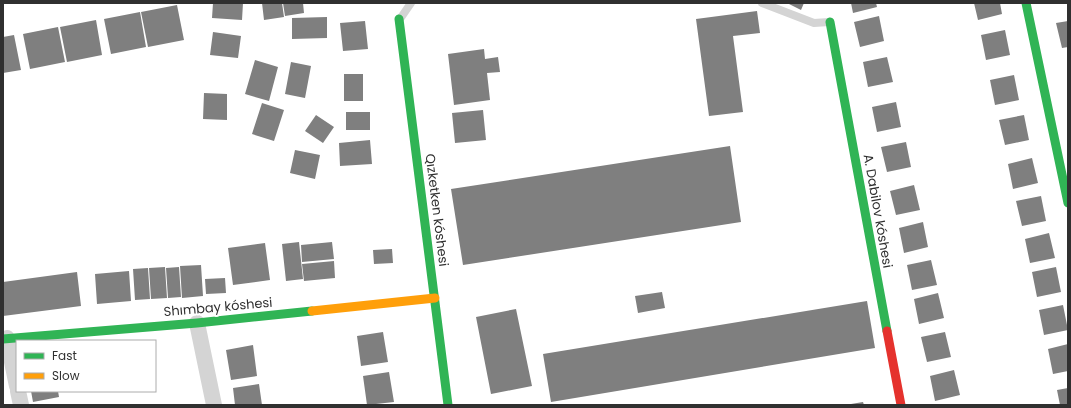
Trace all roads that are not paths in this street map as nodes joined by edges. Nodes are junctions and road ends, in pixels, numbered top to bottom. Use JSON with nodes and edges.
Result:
{"nodes":[{"id":1,"x":411,"y":3,"type":"edge"},
{"id":2,"x":762,"y":3,"type":"edge"},
{"id":3,"x":1026,"y":3,"type":"edge"},
{"id":4,"x":399,"y":20,"type":"joint"},
{"id":5,"x":830,"y":22,"type":"joint"},
{"id":6,"x":1068,"y":203,"type":"edge"},
{"id":7,"x":435,"y":298,"type":"junction"},
{"id":8,"x":197,"y":323,"type":"junction"},
{"id":9,"x":5,"y":338,"type":"edge"},
{"id":10,"x":16,"y":382,"type":"edge"},
{"id":11,"x":18,"y":392,"type":"edge"},
{"id":12,"x":21,"y":405,"type":"edge"},
{"id":13,"x":214,"y":405,"type":"edge"},
{"id":14,"x":448,"y":405,"type":"edge"},
{"id":15,"x":901,"y":405,"type":"edge"}],
"edges":[{"from":1,"to":4,"type":"lane"},
{"from":2,"to":5,"type":"lane"},
{"from":3,"to":6,"type":"street"},
{"from":4,"to":7,"type":"street","name":"Qızketken kóshesi"},
{"from":5,"to":15,"type":"street","name":"A. Dabilov kóshesi"},
{"from":7,"to":8,"type":"street","name":"Shımbay kóshesi"},
{"from":7,"to":14,"type":"street","name":"Qızketken kóshesi"},
{"from":8,"to":9,"type":"street","name":"Shımbay kóshesi"},
{"from":8,"to":13,"type":"street"},
{"from":9,"to":10,"type":"street"},
{"from":11,"to":12,"type":"street"}]}
